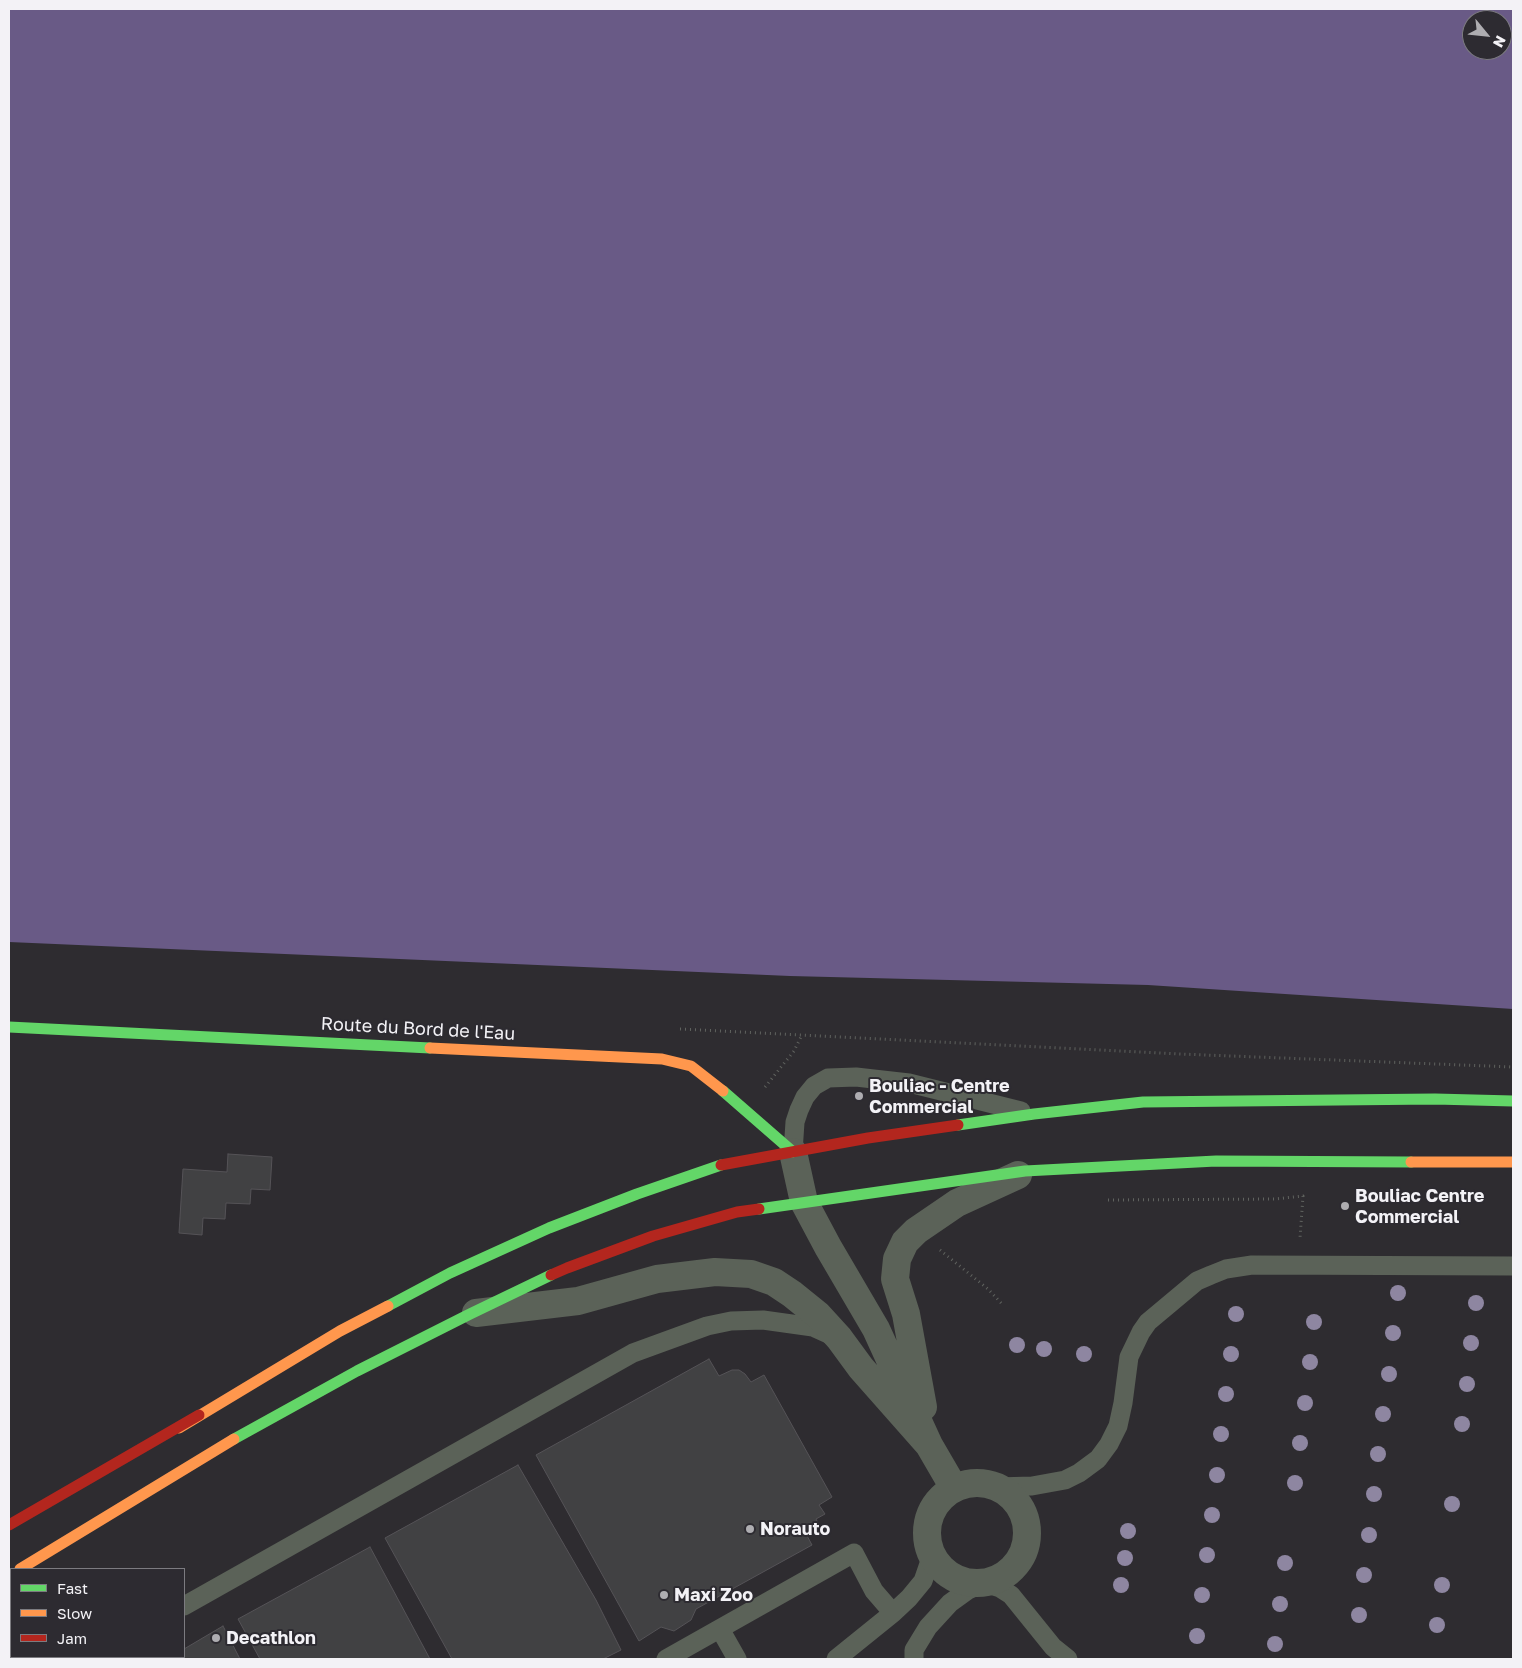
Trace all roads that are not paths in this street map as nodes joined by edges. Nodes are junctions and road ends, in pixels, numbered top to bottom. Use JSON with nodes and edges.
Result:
{"nodes":[{"id":1,"x":9,"y":1027,"type":"edge"},
{"id":2,"x":1513,"y":1101,"type":"edge"},
{"id":3,"x":1034,"y":1114,"type":"junction"},
{"id":4,"x":793,"y":1152,"type":"junction"},
{"id":5,"x":1513,"y":1162,"type":"edge"},
{"id":6,"x":1025,"y":1172,"type":"junction"},
{"id":7,"x":804,"y":1202,"type":"junction"},
{"id":8,"x":1513,"y":1266,"type":"edge"},
{"id":9,"x":470,"y":1314,"type":"junction"},
{"id":10,"x":839,"y":1338,"type":"junction"},
{"id":11,"x":199,"y":1415,"type":"junction"},
{"id":12,"x":930,"y":1445,"type":"junction"},
{"id":13,"x":997,"y":1487,"type":"junction"},
{"id":14,"x":954,"y":1488,"type":"junction"},
{"id":15,"x":9,"y":1525,"type":"edge"},
{"id":16,"x":9,"y":1536,"type":"edge"},
{"id":17,"x":932,"y":1555,"type":"junction"},
{"id":18,"x":22,"y":1568,"type":"edge"},
{"id":19,"x":984,"y":1582,"type":"junction"},
{"id":20,"x":185,"y":1605,"type":"edge"},
{"id":21,"x":893,"y":1613,"type":"junction"},
{"id":22,"x":720,"y":1629,"type":"junction"},
{"id":23,"x":666,"y":1659,"type":"edge"},
{"id":24,"x":737,"y":1659,"type":"edge"},
{"id":25,"x":836,"y":1659,"type":"edge"},
{"id":26,"x":914,"y":1659,"type":"edge"},
{"id":27,"x":1068,"y":1659,"type":"edge"}],
"edges":[{"from":1,"to":4,"type":"main road","name":"Route du Bord de l'Eau"},
{"from":2,"to":3,"type":"main road"},
{"from":3,"to":4,"type":"main road"},
{"from":3,"to":4,"type":"lane"},
{"from":4,"to":7,"type":"street"},
{"from":4,"to":11,"type":"main road"},
{"from":5,"to":6,"type":"main road"},
{"from":6,"to":7,"type":"main road"},
{"from":6,"to":12,"type":"street"},
{"from":7,"to":9,"type":"main road"},
{"from":7,"to":12,"type":"street"},
{"from":8,"to":13,"type":"lane"},
{"from":9,"to":10,"type":"street"},
{"from":9,"to":18,"type":"main road"},
{"from":10,"to":12,"type":"street"},
{"from":10,"to":20,"type":"lane"},
{"from":11,"to":15,"type":"main road"},
{"from":11,"to":16,"type":"main road"},
{"from":12,"to":14,"type":"street"},
{"from":13,"to":14,"type":"street"},
{"from":13,"to":19,"type":"street"},
{"from":14,"to":17,"type":"street"},
{"from":17,"to":19,"type":"street"},
{"from":17,"to":21,"type":"lane"},
{"from":19,"to":26,"type":"lane"},
{"from":19,"to":27,"type":"lane"},
{"from":21,"to":22,"type":"lane"},
{"from":21,"to":25,"type":"lane"},
{"from":22,"to":23,"type":"lane"},
{"from":22,"to":24,"type":"lane"}]}
